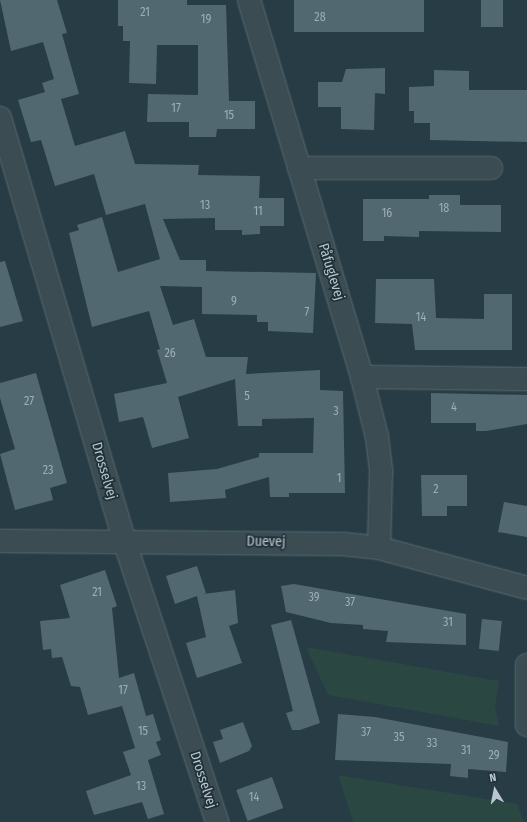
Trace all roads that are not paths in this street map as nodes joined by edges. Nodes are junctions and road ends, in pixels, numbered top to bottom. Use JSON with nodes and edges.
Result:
{"nodes":[{"id":1,"x":249,"y":0,"type":"edge"},
{"id":2,"x":0,"y":118,"type":"edge"},
{"id":3,"x":300,"y":168,"type":"junction"},
{"id":4,"x":492,"y":168,"type":"dead end"},
{"id":5,"x":362,"y":377,"type":"junction"},
{"id":6,"x":527,"y":379,"type":"edge"},
{"id":7,"x":0,"y":540,"type":"edge"},
{"id":8,"x":124,"y":540,"type":"junction"},
{"id":9,"x":379,"y":548,"type":"junction"},
{"id":10,"x":527,"y":588,"type":"edge"},
{"id":11,"x":527,"y":665,"type":"edge"},
{"id":12,"x":527,"y":725,"type":"edge"},
{"id":13,"x":217,"y":822,"type":"edge"}],
"edges":[{"from":1,"to":3,"type":"street","name":"Påfuglevej"},
{"from":2,"to":8,"type":"street","name":"Drosselvej"},
{"from":3,"to":4,"type":"street"},
{"from":3,"to":5,"type":"street","name":"Påfuglevej"},
{"from":5,"to":6,"type":"street"},
{"from":5,"to":9,"type":"street","name":"Påfuglevej"},
{"from":7,"to":8,"type":"street","name":"Duevej"},
{"from":8,"to":9,"type":"street","name":"Duevej"},
{"from":8,"to":13,"type":"street","name":"Drosselvej"},
{"from":9,"to":10,"type":"street","name":"Duevej"},
{"from":11,"to":12,"type":"street"}]}
